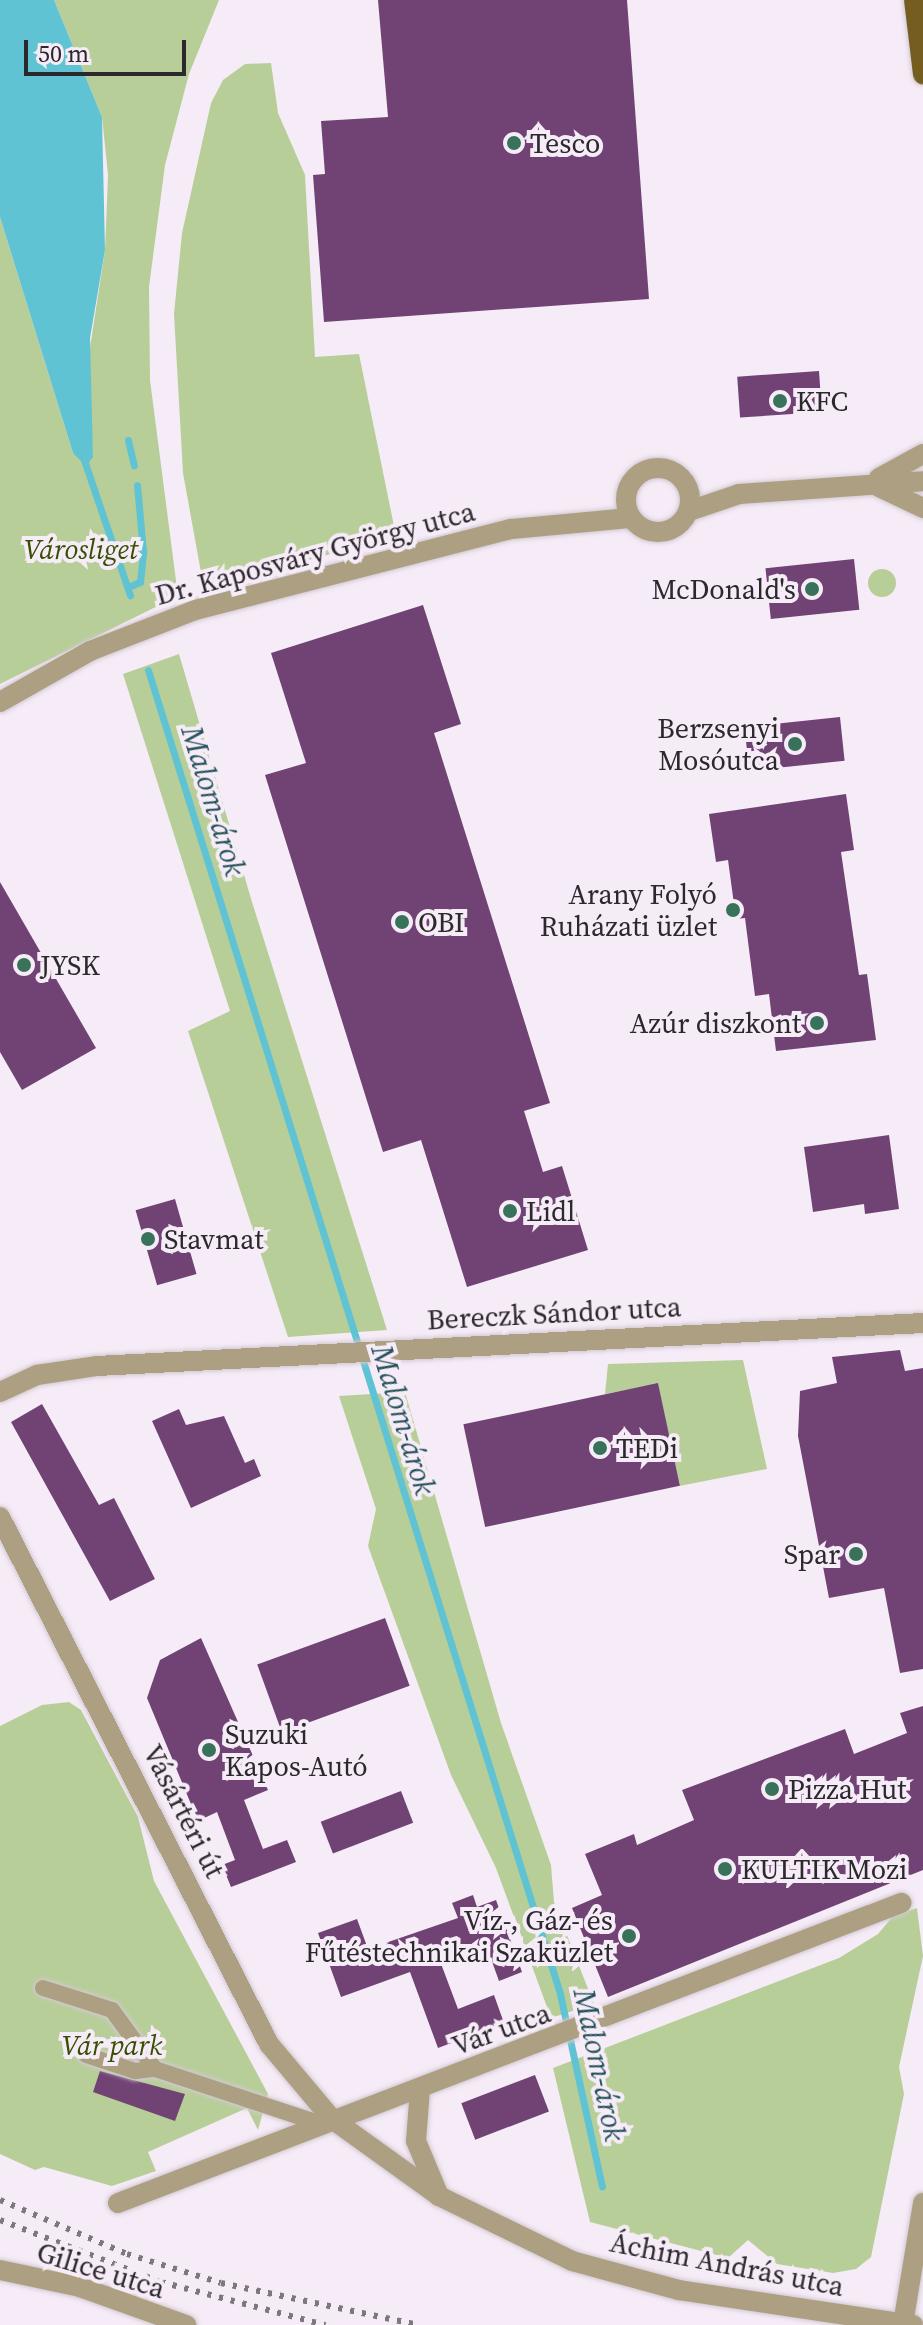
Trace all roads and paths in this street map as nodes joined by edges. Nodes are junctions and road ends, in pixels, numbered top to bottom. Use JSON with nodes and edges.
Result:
{"nodes":[{"id":1,"x":914,"y":0,"type":"edge"},
{"id":2,"x":923,"y":74,"type":"edge"},
{"id":3,"x":923,"y":454,"type":"edge"},
{"id":4,"x":923,"y":481,"type":"edge"},
{"id":5,"x":868,"y":483,"type":"junction"},
{"id":6,"x":688,"y":488,"type":"junction"},
{"id":7,"x":739,"y":494,"type":"junction"},
{"id":8,"x":626,"y":497,"type":"junction"},
{"id":9,"x":923,"y":508,"type":"edge"},
{"id":10,"x":689,"y":511,"type":"junction"},
{"id":11,"x":630,"y":518,"type":"junction"},
{"id":12,"x":566,"y":521,"type":"junction"},
{"id":13,"x":0,"y":702,"type":"edge"},
{"id":14,"x":923,"y":1323,"type":"edge"},
{"id":15,"x":0,"y":1392,"type":"edge"},
{"id":16,"x":0,"y":1517,"type":"edge"},
{"id":17,"x":901,"y":1903,"type":"dead end"},
{"id":18,"x":43,"y":1988,"type":"dead end"},
{"id":19,"x":86,"y":2055,"type":"dead end"},
{"id":20,"x":155,"y":2069,"type":"junction"},
{"id":21,"x":420,"y":2089,"type":"junction"},
{"id":22,"x":326,"y":2121,"type":"junction"},
{"id":23,"x":439,"y":2196,"type":"junction"},
{"id":24,"x":118,"y":2203,"type":"dead end"},
{"id":25,"x":923,"y":2203,"type":"edge"},
{"id":26,"x":915,"y":2251,"type":"junction"},
{"id":27,"x":0,"y":2270,"type":"edge"},
{"id":28,"x":923,"y":2274,"type":"edge"},
{"id":29,"x":908,"y":2324,"type":"edge"},
{"id":30,"x":186,"y":2325,"type":"edge"}],
"edges":[{"from":1,"to":2,"type":"main road"},
{"from":3,"to":5,"type":"street"},
{"from":4,"to":5,"type":"street"},
{"from":5,"to":7,"type":"street"},
{"from":5,"to":9,"type":"street"},
{"from":6,"to":7,"type":"street"},
{"from":6,"to":8,"type":"street"},
{"from":6,"to":10,"type":"street"},
{"from":7,"to":10,"type":"street"},
{"from":8,"to":11,"type":"street"},
{"from":8,"to":12,"type":"street","name":"Dr. Kaposváry György utca"},
{"from":10,"to":11,"type":"street"},
{"from":11,"to":12,"type":"street","name":"Dr. Kaposváry György utca"},
{"from":12,"to":13,"type":"street","name":"Dr. Kaposváry György utca"},
{"from":14,"to":15,"type":"street","name":"Bereczk Sándor utca"},
{"from":16,"to":22,"type":"street","name":"Vásártéri út"},
{"from":17,"to":21,"type":"street","name":"Vár utca"},
{"from":18,"to":20,"type":"street"},
{"from":19,"to":20,"type":"street"},
{"from":20,"to":22,"type":"street"},
{"from":21,"to":22,"type":"street","name":"Vár utca"},
{"from":21,"to":23,"type":"street"},
{"from":22,"to":23,"type":"street","name":"Áchim András utca"},
{"from":22,"to":24,"type":"street","name":"Vár utca"},
{"from":23,"to":29,"type":"street","name":"Áchim András utca"},
{"from":25,"to":26,"type":"street"},
{"from":26,"to":28,"type":"street"},
{"from":26,"to":29,"type":"street"},
{"from":27,"to":30,"type":"street","name":"Gilice utca"}]}
